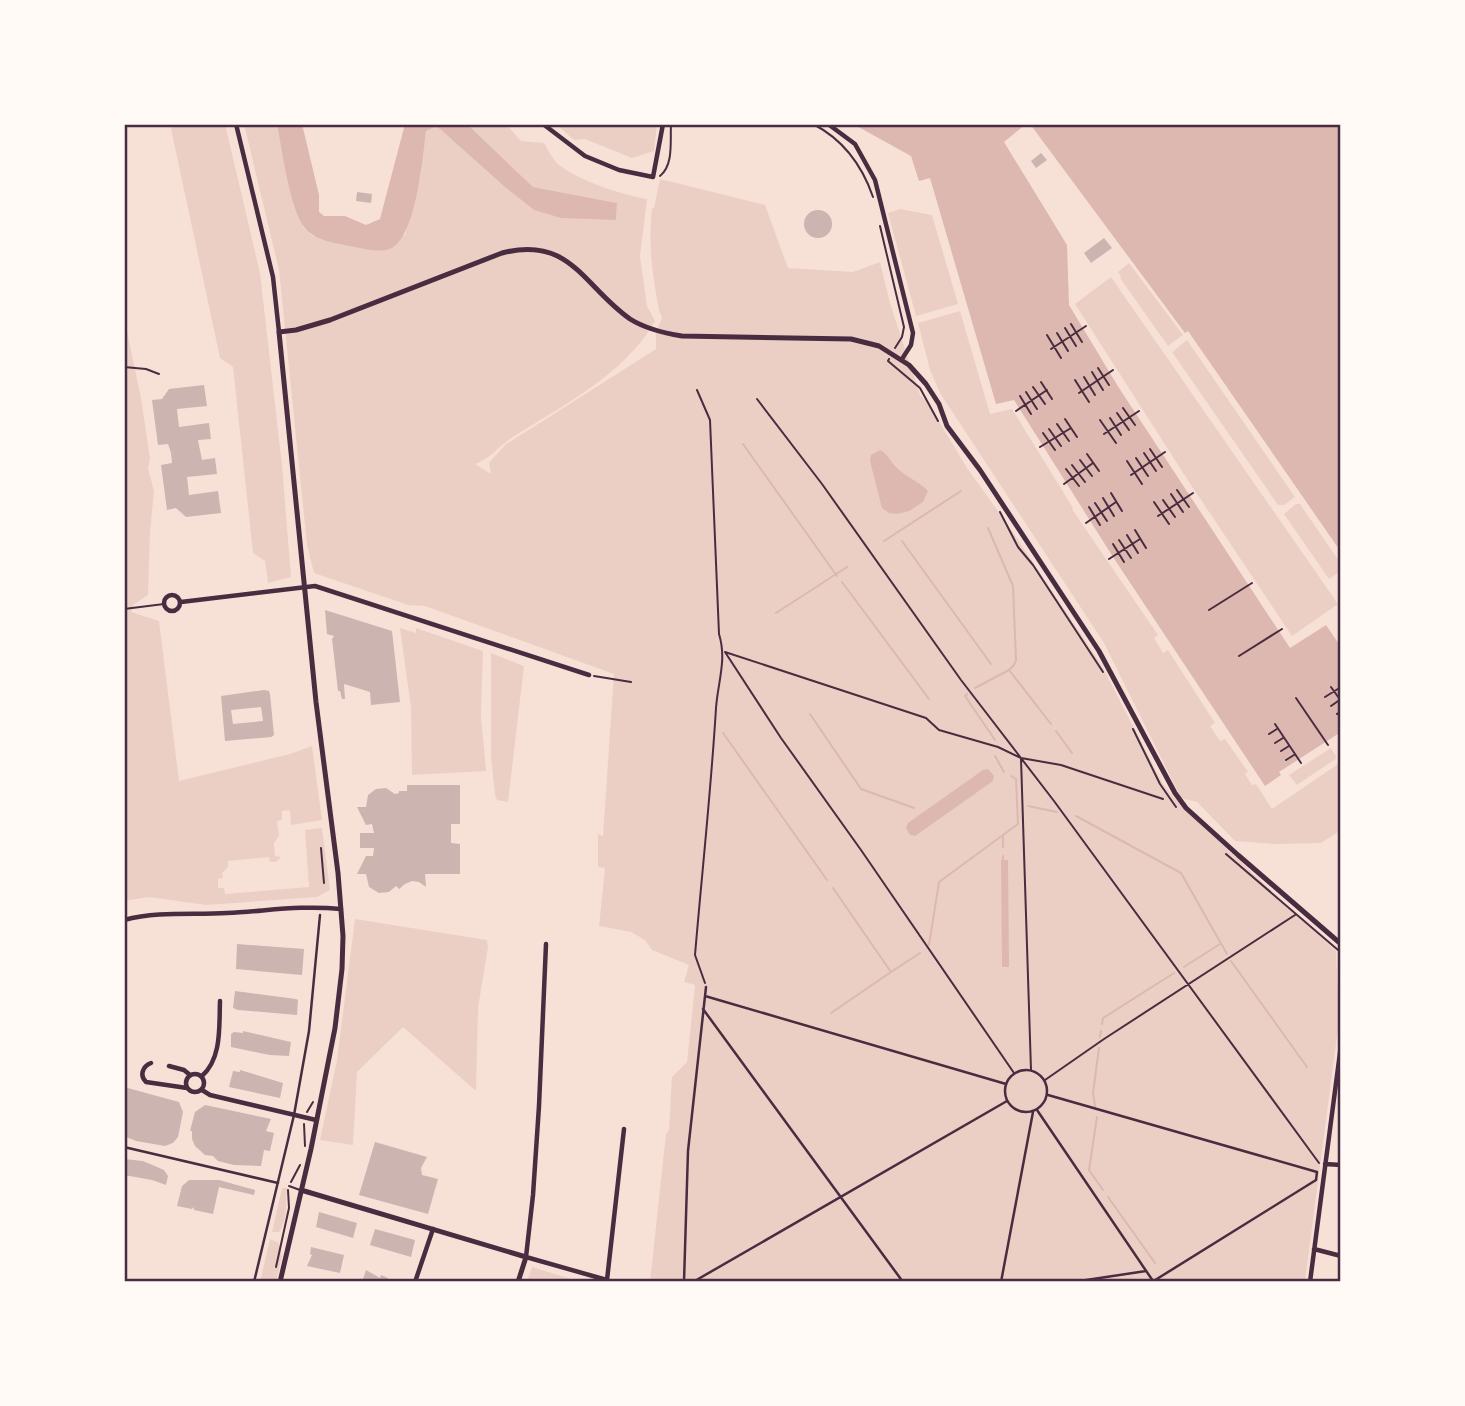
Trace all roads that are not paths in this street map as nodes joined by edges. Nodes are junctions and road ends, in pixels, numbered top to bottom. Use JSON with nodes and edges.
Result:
{"nodes":[{"id":1,"x":236,"y":124,"type":"edge"},
{"id":2,"x":543,"y":124,"type":"edge"},
{"id":3,"x":663,"y":124,"type":"edge"},
{"id":4,"x":828,"y":124,"type":"edge"},
{"id":5,"x":279,"y":332,"type":"junction"},
{"id":6,"x":902,"y":359,"type":"junction"},
{"id":7,"x":305,"y":588,"type":"junction"},
{"id":8,"x":181,"y":602,"type":"junction"},
{"id":9,"x":591,"y":676,"type":"road end"},
{"id":10,"x":342,"y":909,"type":"junction"},
{"id":11,"x":320,"y":915,"type":"dead end"},
{"id":12,"x":124,"y":920,"type":"edge"},
{"id":13,"x":546,"y":944,"type":"dead end"},
{"id":14,"x":1341,"y":944,"type":"edge"},
{"id":15,"x":706,"y":987,"type":"road end"},
{"id":16,"x":705,"y":996,"type":"junction"},
{"id":17,"x":220,"y":1001,"type":"dead end"},
{"id":18,"x":703,"y":1009,"type":"junction"},
{"id":19,"x":1341,"y":1045,"type":"edge"},
{"id":20,"x":151,"y":1063,"type":"dead end"},
{"id":21,"x":169,"y":1066,"type":"dead end"},
{"id":22,"x":190,"y":1075,"type":"junction"},
{"id":23,"x":202,"y":1076,"type":"junction"},
{"id":24,"x":1006,"y":1084,"type":"junction"},
{"id":25,"x":1338,"y":1087,"type":"edge"},
{"id":26,"x":187,"y":1088,"type":"junction"},
{"id":27,"x":202,"y":1090,"type":"junction"},
{"id":28,"x":1048,"y":1095,"type":"junction"},
{"id":29,"x":1007,"y":1101,"type":"junction"},
{"id":30,"x":1035,"y":1111,"type":"junction"},
{"id":31,"x":293,"y":1115,"type":"junction"},
{"id":32,"x":316,"y":1120,"type":"junction"},
{"id":33,"x":624,"y":1129,"type":"dead end"},
{"id":34,"x":124,"y":1147,"type":"edge"},
{"id":35,"x":1322,"y":1164,"type":"junction"},
{"id":36,"x":1341,"y":1165,"type":"edge"},
{"id":37,"x":278,"y":1183,"type":"junction"},
{"id":38,"x":289,"y":1186,"type":"road end"},
{"id":39,"x":301,"y":1190,"type":"junction"},
{"id":40,"x":841,"y":1197,"type":"junction"},
{"id":41,"x":433,"y":1229,"type":"junction"},
{"id":42,"x":1314,"y":1249,"type":"junction"},
{"id":43,"x":526,"y":1256,"type":"junction"},
{"id":44,"x":1341,"y":1256,"type":"edge"},
{"id":45,"x":1146,"y":1271,"type":"junction"},
{"id":46,"x":607,"y":1280,"type":"junction"},
{"id":47,"x":254,"y":1282,"type":"edge"},
{"id":48,"x":280,"y":1282,"type":"edge"},
{"id":49,"x":415,"y":1282,"type":"edge"},
{"id":50,"x":518,"y":1282,"type":"edge"},
{"id":51,"x":614,"y":1282,"type":"edge"},
{"id":52,"x":684,"y":1282,"type":"edge"},
{"id":53,"x":693,"y":1282,"type":"edge"},
{"id":54,"x":903,"y":1282,"type":"edge"},
{"id":55,"x":1001,"y":1282,"type":"edge"},
{"id":56,"x":1073,"y":1282,"type":"edge"},
{"id":57,"x":1153,"y":1282,"type":"edge"},
{"id":58,"x":1310,"y":1282,"type":"edge"}],
"edges":[{"from":1,"to":5,"type":"street"},
{"from":2,"to":3,"type":"street"},
{"from":4,"to":6,"type":"street"},
{"from":5,"to":6,"type":"street"},
{"from":5,"to":7,"type":"street"},
{"from":6,"to":14,"type":"street"},
{"from":7,"to":8,"type":"street"},
{"from":7,"to":9,"type":"street"},
{"from":7,"to":10,"type":"street"},
{"from":8,"to":8,"type":"street"},
{"from":10,"to":12,"type":"street"},
{"from":10,"to":32,"type":"street"},
{"from":11,"to":31,"type":"street"},
{"from":13,"to":43,"type":"street"},
{"from":15,"to":16,"type":"street"},
{"from":16,"to":18,"type":"street"},
{"from":16,"to":24,"type":"street"},
{"from":17,"to":23,"type":"street"},
{"from":18,"to":40,"type":"street"},
{"from":18,"to":52,"type":"street"},
{"from":19,"to":25,"type":"street"},
{"from":20,"to":26,"type":"street"},
{"from":21,"to":22,"type":"street"},
{"from":22,"to":23,"type":"street"},
{"from":22,"to":26,"type":"street"},
{"from":23,"to":27,"type":"street"},
{"from":24,"to":28,"type":"street"},
{"from":24,"to":29,"type":"street"},
{"from":25,"to":35,"type":"street"},
{"from":26,"to":27,"type":"street"},
{"from":27,"to":31,"type":"street"},
{"from":28,"to":30,"type":"street"},
{"from":28,"to":57,"type":"street"},
{"from":29,"to":30,"type":"street"},
{"from":29,"to":40,"type":"street"},
{"from":30,"to":45,"type":"street"},
{"from":30,"to":55,"type":"street"},
{"from":31,"to":32,"type":"street"},
{"from":31,"to":37,"type":"street"},
{"from":32,"to":39,"type":"street"},
{"from":33,"to":46,"type":"street"},
{"from":34,"to":37,"type":"street"},
{"from":35,"to":36,"type":"street"},
{"from":35,"to":42,"type":"street"},
{"from":37,"to":47,"type":"street"},
{"from":38,"to":39,"type":"lane"},
{"from":39,"to":41,"type":"street"},
{"from":39,"to":48,"type":"street"},
{"from":40,"to":53,"type":"street"},
{"from":40,"to":54,"type":"street"},
{"from":41,"to":43,"type":"street"},
{"from":41,"to":49,"type":"street"},
{"from":42,"to":44,"type":"street"},
{"from":42,"to":58,"type":"street"},
{"from":43,"to":46,"type":"street"},
{"from":43,"to":50,"type":"street"},
{"from":45,"to":56,"type":"street"},
{"from":45,"to":57,"type":"street"},
{"from":46,"to":51,"type":"street"}]}
